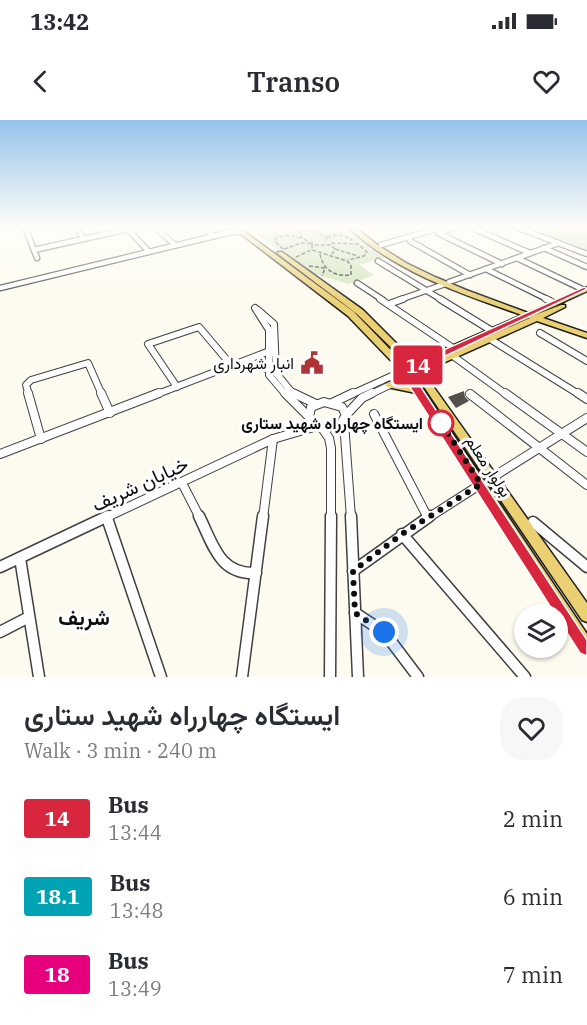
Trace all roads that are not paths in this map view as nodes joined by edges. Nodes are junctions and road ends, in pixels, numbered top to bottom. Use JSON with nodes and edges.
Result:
{"nodes":[{"id":1,"x":35,"y":253,"type":"edge"},
{"id":2,"x":145,"y":253,"type":"edge"},
{"id":3,"x":270,"y":253,"type":"edge"},
{"id":4,"x":275,"y":253,"type":"edge"},
{"id":5,"x":389,"y":253,"type":"edge"},
{"id":6,"x":395,"y":253,"type":"edge"},
{"id":7,"x":430,"y":253,"type":"edge"},
{"id":8,"x":479,"y":253,"type":"edge"},
{"id":9,"x":530,"y":253,"type":"edge"},
{"id":10,"x":554,"y":253,"type":"edge"},
{"id":11,"x":37,"y":258,"type":"dead end"},
{"id":12,"x":517,"y":258,"type":"junction"},
{"id":13,"x":378,"y":261,"type":"dead end"},
{"id":14,"x":502,"y":264,"type":"junction"},
{"id":15,"x":587,"y":267,"type":"edge"},
{"id":16,"x":486,"y":269,"type":"junction"},
{"id":17,"x":470,"y":275,"type":"junction"},
{"id":18,"x":357,"y":283,"type":"dead end"},
{"id":19,"x":447,"y":283,"type":"junction"},
{"id":20,"x":0,"y":288,"type":"edge"},
{"id":21,"x":427,"y":291,"type":"junction"},
{"id":22,"x":586,"y":291,"type":"edge"},
{"id":23,"x":555,"y":303,"type":"junction"},
{"id":24,"x":389,"y":304,"type":"junction"},
{"id":25,"x":536,"y":315,"type":"junction"},
{"id":26,"x":587,"y":331,"type":"edge"},
{"id":27,"x":540,"y":333,"type":"dead end"},
{"id":28,"x":491,"y":335,"type":"junction"},
{"id":29,"x":587,"y":336,"type":"edge"},
{"id":30,"x":397,"y":347,"type":"junction"},
{"id":31,"x":453,"y":352,"type":"junction"},
{"id":32,"x":269,"y":354,"type":"junction"},
{"id":33,"x":431,"y":358,"type":"junction"},
{"id":34,"x":587,"y":361,"type":"edge"},
{"id":35,"x":251,"y":362,"type":"junction"},
{"id":36,"x":232,"y":366,"type":"junction"},
{"id":37,"x":267,"y":369,"type":"junction"},
{"id":38,"x":412,"y":371,"type":"junction"},
{"id":39,"x":390,"y":384,"type":"junction"},
{"id":40,"x":177,"y":387,"type":"junction"},
{"id":41,"x":419,"y":391,"type":"junction"},
{"id":42,"x":470,"y":394,"type":"dead end"},
{"id":43,"x":587,"y":399,"type":"edge"},
{"id":44,"x":332,"y":403,"type":"junction"},
{"id":45,"x":316,"y":404,"type":"junction"},
{"id":46,"x":110,"y":413,"type":"junction"},
{"id":47,"x":374,"y":414,"type":"dead end"},
{"id":48,"x":309,"y":417,"type":"junction"},
{"id":49,"x":587,"y":418,"type":"edge"},
{"id":50,"x":345,"y":419,"type":"junction"},
{"id":51,"x":319,"y":427,"type":"junction"},
{"id":52,"x":295,"y":431,"type":"junction"},
{"id":53,"x":562,"y":434,"type":"junction"},
{"id":54,"x":41,"y":439,"type":"junction"},
{"id":55,"x":273,"y":439,"type":"junction"},
{"id":56,"x":539,"y":448,"type":"junction"},
{"id":57,"x":587,"y":452,"type":"edge"},
{"id":58,"x":0,"y":454,"type":"edge"},
{"id":59,"x":493,"y":477,"type":"junction"},
{"id":60,"x":182,"y":483,"type":"junction"},
{"id":61,"x":481,"y":484,"type":"junction"},
{"id":62,"x":587,"y":484,"type":"edge"},
{"id":63,"x":107,"y":518,"type":"junction"},
{"id":64,"x":428,"y":519,"type":"junction"},
{"id":65,"x":533,"y":522,"type":"dead end"},
{"id":66,"x":402,"y":534,"type":"junction"},
{"id":67,"x":20,"y":558,"type":"junction"},
{"id":68,"x":0,"y":567,"type":"edge"},
{"id":69,"x":587,"y":567,"type":"edge"},
{"id":70,"x":353,"y":571,"type":"junction"},
{"id":71,"x":256,"y":573,"type":"junction"},
{"id":72,"x":355,"y":613,"type":"junction"},
{"id":73,"x":587,"y":615,"type":"edge"},
{"id":74,"x":29,"y":617,"type":"junction"},
{"id":75,"x":0,"y":632,"type":"edge"},
{"id":76,"x":587,"y":647,"type":"edge"},
{"id":77,"x":157,"y":675,"type":"edge"},
{"id":78,"x":39,"y":677,"type":"edge"},
{"id":79,"x":242,"y":677,"type":"edge"},
{"id":80,"x":330,"y":677,"type":"edge"},
{"id":81,"x":358,"y":677,"type":"edge"},
{"id":82,"x":418,"y":677,"type":"edge"},
{"id":83,"x":525,"y":677,"type":"edge"}],
"edges":[{"from":1,"to":11,"type":"street"},
{"from":2,"to":20,"type":"street"},
{"from":3,"to":38,"type":"main road","name":"بولوار معلم"},
{"from":4,"to":30,"type":"main road","name":"بولوار معلم"},
{"from":5,"to":19,"type":"main road"},
{"from":6,"to":19,"type":"main road"},
{"from":7,"to":17,"type":"street"},
{"from":8,"to":14,"type":"street"},
{"from":9,"to":12,"type":"street"},
{"from":10,"to":15,"type":"street"},
{"from":12,"to":14,"type":"street"},
{"from":12,"to":22,"type":"street"},
{"from":13,"to":21,"type":"street"},
{"from":14,"to":16,"type":"street"},
{"from":16,"to":17,"type":"street"},
{"from":16,"to":23,"type":"street"},
{"from":17,"to":19,"type":"street"},
{"from":18,"to":24,"type":"street"},
{"from":19,"to":21,"type":"street"},
{"from":19,"to":25,"type":"main road"},
{"from":21,"to":24,"type":"street"},
{"from":21,"to":28,"type":"street"},
{"from":22,"to":23,"type":"main road"},
{"from":22,"to":25,"type":"main road"},
{"from":23,"to":25,"type":"main road"},
{"from":24,"to":31,"type":"street"},
{"from":25,"to":26,"type":"main road"},
{"from":25,"to":28,"type":"main road"},
{"from":25,"to":29,"type":"main road"},
{"from":27,"to":34,"type":"street"},
{"from":28,"to":31,"type":"main road"},
{"from":28,"to":43,"type":"street"},
{"from":30,"to":33,"type":"main road"},
{"from":30,"to":38,"type":"main road","name":"بولوار معلم"},
{"from":31,"to":33,"type":"main road"},
{"from":31,"to":38,"type":"main road"},
{"from":31,"to":53,"type":"street"},
{"from":32,"to":32,"type":"street"},
{"from":32,"to":35,"type":"street"},
{"from":32,"to":36,"type":"street"},
{"from":32,"to":37,"type":"street"},
{"from":32,"to":45,"type":"street"},
{"from":33,"to":38,"type":"main road"},
{"from":35,"to":36,"type":"street"},
{"from":35,"to":37,"type":"street"},
{"from":36,"to":40,"type":"street"},
{"from":36,"to":40,"type":"street"},
{"from":37,"to":48,"type":"street"},
{"from":38,"to":39,"type":"street"},
{"from":38,"to":41,"type":"main road","name":"بولوار معلم"},
{"from":38,"to":44,"type":"street"},
{"from":38,"to":59,"type":"main road","name":"بولوار معلم"},
{"from":39,"to":41,"type":"main road"},
{"from":39,"to":50,"type":"street"},
{"from":40,"to":46,"type":"street"},
{"from":41,"to":61,"type":"main road","name":"بولوار معلم"},
{"from":42,"to":56,"type":"street"},
{"from":44,"to":45,"type":"street"},
{"from":44,"to":50,"type":"street"},
{"from":45,"to":48,"type":"street"},
{"from":46,"to":54,"type":"street"},
{"from":46,"to":54,"type":"street"},
{"from":47,"to":64,"type":"street"},
{"from":48,"to":51,"type":"street"},
{"from":48,"to":52,"type":"street","name":"خیابان شریف"},
{"from":49,"to":53,"type":"street"},
{"from":50,"to":51,"type":"street"},
{"from":50,"to":70,"type":"street"},
{"from":51,"to":52,"type":"street","name":"خیابان شریف"},
{"from":51,"to":80,"type":"street"},
{"from":52,"to":55,"type":"street","name":"خیابان شریف"},
{"from":53,"to":56,"type":"street"},
{"from":53,"to":57,"type":"street"},
{"from":54,"to":58,"type":"street"},
{"from":55,"to":60,"type":"street","name":"خیابان شریف"},
{"from":55,"to":71,"type":"street"},
{"from":56,"to":59,"type":"street"},
{"from":56,"to":62,"type":"street"},
{"from":59,"to":73,"type":"main road","name":"بولوار معلم"},
{"from":60,"to":63,"type":"street","name":"خیابان شریف"},
{"from":60,"to":71,"type":"street"},
{"from":61,"to":64,"type":"street"},
{"from":61,"to":76,"type":"main road","name":"بولوار معلم"},
{"from":63,"to":67,"type":"street","name":"خیابان شریف"},
{"from":63,"to":77,"type":"street"},
{"from":64,"to":66,"type":"street"},
{"from":65,"to":69,"type":"street"},
{"from":66,"to":70,"type":"street"},
{"from":66,"to":83,"type":"street"},
{"from":67,"to":68,"type":"street","name":"خیابان شریف"},
{"from":67,"to":74,"type":"street"},
{"from":70,"to":72,"type":"street"},
{"from":71,"to":79,"type":"street"},
{"from":72,"to":81,"type":"street"},
{"from":72,"to":82,"type":"street"},
{"from":74,"to":75,"type":"street"},
{"from":74,"to":78,"type":"street"}]}
